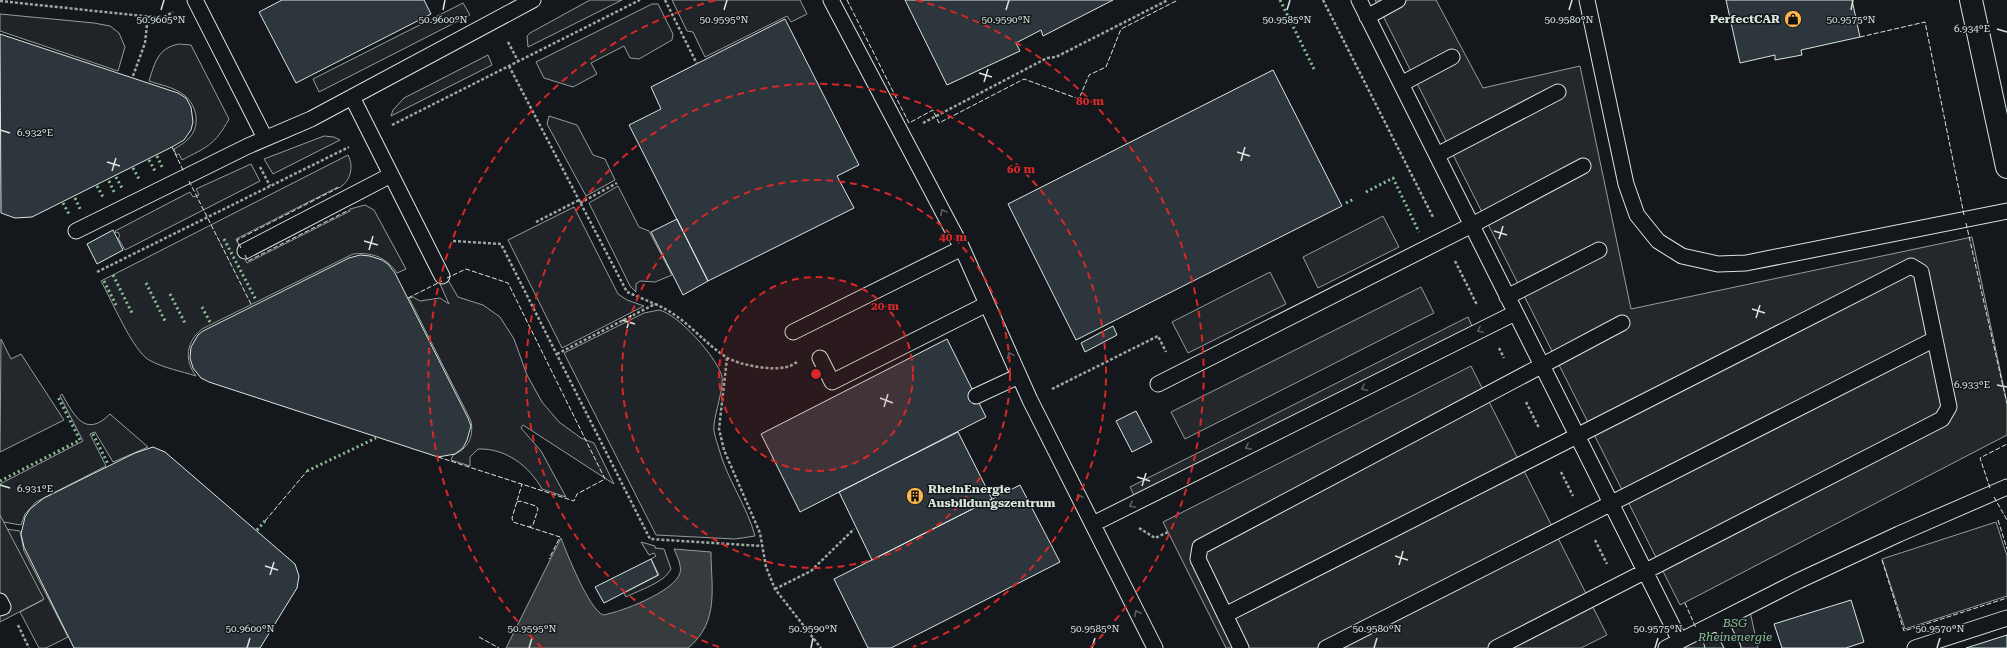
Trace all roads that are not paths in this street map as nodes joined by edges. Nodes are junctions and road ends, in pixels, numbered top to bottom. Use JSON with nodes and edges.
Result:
{"nodes":[{"id":1,"x":195,"y":0,"type":"edge"},
{"id":2,"x":533,"y":0,"type":"edge"},
{"id":3,"x":831,"y":0,"type":"edge"},
{"id":4,"x":1359,"y":0,"type":"edge"},
{"id":5,"x":1398,"y":0,"type":"edge"},
{"id":6,"x":1587,"y":0,"type":"edge"},
{"id":7,"x":1971,"y":0,"type":"edge"},
{"id":8,"x":1367,"y":17,"type":"junction"},
{"id":9,"x":1452,"y":56,"type":"dead end"},
{"id":10,"x":1401,"y":84,"type":"junction"},
{"id":11,"x":1558,"y":92,"type":"dead end"},
{"id":12,"x":352,"y":97,"type":"junction"},
{"id":13,"x":265,"y":138,"type":"junction"},
{"id":14,"x":1437,"y":155,"type":"junction"},
{"id":15,"x":1583,"y":166,"type":"dead end"},
{"id":16,"x":2007,"y":167,"type":"edge"},
{"id":17,"x":391,"y":175,"type":"junction"},
{"id":18,"x":2007,"y":211,"type":"edge"},
{"id":19,"x":1472,"y":225,"type":"junction"},
{"id":20,"x":76,"y":231,"type":"dead end"},
{"id":21,"x":962,"y":248,"type":"junction"},
{"id":22,"x":1599,"y":250,"type":"dead end"},
{"id":23,"x":245,"y":251,"type":"dead end"},
{"id":24,"x":442,"y":276,"type":"dead end"},
{"id":25,"x":1507,"y":297,"type":"junction"},
{"id":26,"x":987,"y":304,"type":"junction"},
{"id":27,"x":1515,"y":312,"type":"junction"},
{"id":28,"x":1622,"y":323,"type":"dead end"},
{"id":29,"x":793,"y":332,"type":"dead end"},
{"id":30,"x":1935,"y":339,"type":"junction"},
{"id":31,"x":820,"y":358,"type":"road end"},
{"id":32,"x":1542,"y":365,"type":"junction"},
{"id":33,"x":1019,"y":376,"type":"junction"},
{"id":34,"x":1158,"y":384,"type":"dead end"},
{"id":35,"x":976,"y":396,"type":"dead end"},
{"id":36,"x":1577,"y":435,"type":"junction"},
{"id":37,"x":2007,"y":487,"type":"edge"},
{"id":38,"x":1612,"y":504,"type":"junction"},
{"id":39,"x":1093,"y":524,"type":"junction"},
{"id":40,"x":1646,"y":572,"type":"junction"},
{"id":41,"x":0,"y":601,"type":"edge"},
{"id":42,"x":0,"y":608,"type":"edge"},
{"id":43,"x":1225,"y":615,"type":"junction"},
{"id":44,"x":2007,"y":618,"type":"edge"},
{"id":45,"x":1719,"y":621,"type":"junction"},
{"id":46,"x":1680,"y":641,"type":"junction"},
{"id":47,"x":1155,"y":648,"type":"edge"},
{"id":48,"x":1241,"y":648,"type":"edge"},
{"id":49,"x":1326,"y":648,"type":"edge"},
{"id":50,"x":1496,"y":648,"type":"edge"},
{"id":51,"x":1666,"y":648,"type":"edge"},
{"id":52,"x":1732,"y":648,"type":"edge"},
{"id":53,"x":1915,"y":648,"type":"edge"}],
"edges":[{"from":1,"to":13,"type":"lane"},
{"from":2,"to":12,"type":"lane"},
{"from":21,"to":3,"type":"lane","one_way":true},
{"from":4,"to":8,"type":"lane"},
{"from":5,"to":8,"type":"lane"},
{"from":6,"to":18,"type":"lane"},
{"from":7,"to":16,"type":"street"},
{"from":8,"to":10,"type":"lane"},
{"from":9,"to":10,"type":"lane"},
{"from":10,"to":14,"type":"lane"},
{"from":11,"to":14,"type":"lane"},
{"from":12,"to":13,"type":"lane"},
{"from":12,"to":17,"type":"lane"},
{"from":13,"to":20,"type":"lane"},
{"from":14,"to":19,"type":"lane"},
{"from":15,"to":19,"type":"lane"},
{"from":17,"to":23,"type":"lane"},
{"from":17,"to":24,"type":"lane"},
{"from":19,"to":25,"type":"lane"},
{"from":19,"to":34,"type":"lane"},
{"from":21,"to":26,"type":"lane"},
{"from":21,"to":29,"type":"lane"},
{"from":22,"to":25,"type":"lane"},
{"from":25,"to":27,"type":"lane"},
{"from":26,"to":31,"type":"lane"},
{"from":33,"to":26,"type":"lane","one_way":true},
{"from":27,"to":32,"type":"lane"},
{"from":27,"to":39,"type":"lane","one_way":true},
{"from":28,"to":32,"type":"lane"},
{"from":30,"to":36,"type":"lane"},
{"from":30,"to":38,"type":"lane"},
{"from":30,"to":40,"type":"lane"},
{"from":32,"to":36,"type":"lane"},
{"from":32,"to":43,"type":"lane"},
{"from":33,"to":35,"type":"lane"},
{"from":39,"to":33,"type":"lane","one_way":true},
{"from":36,"to":38,"type":"lane"},
{"from":36,"to":43,"type":"lane"},
{"from":37,"to":45,"type":"lane"},
{"from":38,"to":40,"type":"lane"},
{"from":38,"to":49,"type":"lane"},
{"from":47,"to":39,"type":"lane","one_way":true},
{"from":40,"to":46,"type":"lane"},
{"from":40,"to":50,"type":"lane"},
{"from":41,"to":42,"type":"lane"},
{"from":43,"to":48,"type":"lane"},
{"from":44,"to":53,"type":"lane"},
{"from":45,"to":46,"type":"lane"},
{"from":45,"to":52,"type":"lane"},
{"from":46,"to":51,"type":"lane"}]}
